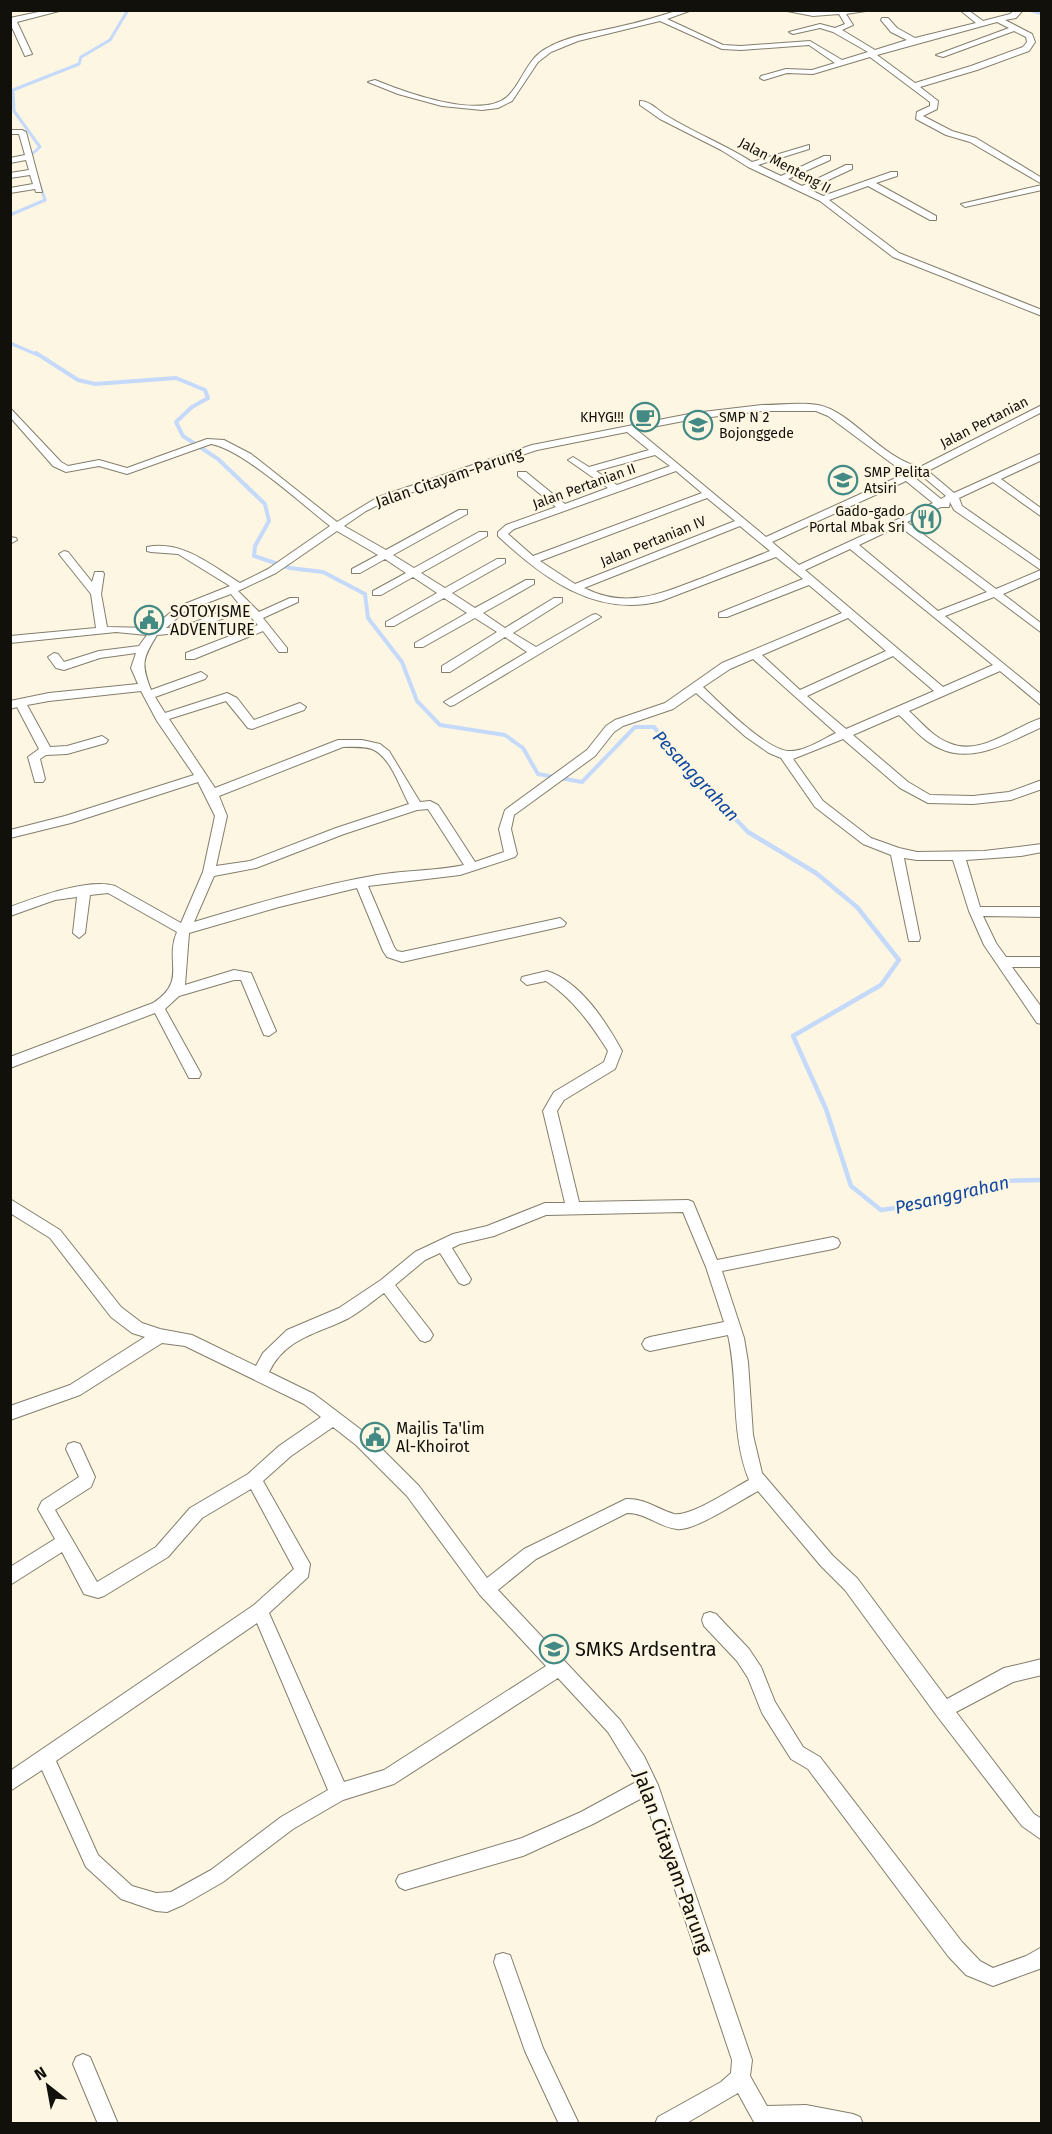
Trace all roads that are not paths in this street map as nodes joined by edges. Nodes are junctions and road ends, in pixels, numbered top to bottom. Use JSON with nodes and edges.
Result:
{"nodes":[{"id":1,"x":60,"y":10,"type":"edge"},
{"id":2,"x":689,"y":10,"type":"edge"},
{"id":3,"x":785,"y":10,"type":"edge"},
{"id":4,"x":869,"y":10,"type":"edge"},
{"id":5,"x":963,"y":10,"type":"edge"},
{"id":6,"x":1020,"y":10,"type":"edge"},
{"id":7,"x":799,"y":11,"type":"edge"},
{"id":8,"x":842,"y":11,"type":"edge"},
{"id":9,"x":998,"y":15,"type":"edge"},
{"id":10,"x":660,"y":18,"type":"junction"},
{"id":11,"x":885,"y":20,"type":"dead end"},
{"id":12,"x":12,"y":21,"type":"edge"},
{"id":13,"x":981,"y":23,"type":"junction"},
{"id":14,"x":1016,"y":28,"type":"junction"},
{"id":15,"x":836,"y":30,"type":"junction"},
{"id":16,"x":793,"y":32,"type":"dead end"},
{"id":17,"x":914,"y":41,"type":"junction"},
{"id":18,"x":873,"y":53,"type":"junction"},
{"id":19,"x":28,"y":54,"type":"dead end"},
{"id":20,"x":940,"y":55,"type":"dead end"},
{"id":21,"x":842,"y":64,"type":"junction"},
{"id":22,"x":764,"y":78,"type":"dead end"},
{"id":23,"x":372,"y":82,"type":"dead end"},
{"id":24,"x":913,"y":86,"type":"junction"},
{"id":25,"x":643,"y":103,"type":"dead end"},
{"id":26,"x":10,"y":132,"type":"edge"},
{"id":27,"x":806,"y":147,"type":"dead end"},
{"id":28,"x":28,"y":157,"type":"junction"},
{"id":29,"x":827,"y":158,"type":"dead end"},
{"id":30,"x":10,"y":161,"type":"edge"},
{"id":31,"x":751,"y":165,"type":"junction"},
{"id":32,"x":849,"y":167,"type":"dead end"},
{"id":33,"x":33,"y":172,"type":"junction"},
{"id":34,"x":894,"y":174,"type":"dead end"},
{"id":35,"x":10,"y":176,"type":"edge"},
{"id":36,"x":780,"y":180,"type":"junction"},
{"id":37,"x":1041,"y":182,"type":"edge"},
{"id":38,"x":869,"y":183,"type":"junction"},
{"id":39,"x":1041,"y":187,"type":"edge"},
{"id":40,"x":800,"y":190,"type":"junction"},
{"id":41,"x":10,"y":191,"type":"edge"},
{"id":42,"x":823,"y":200,"type":"junction"},
{"id":43,"x":965,"y":204,"type":"dead end"},
{"id":44,"x":933,"y":218,"type":"dead end"},
{"id":45,"x":1041,"y":313,"type":"edge"},
{"id":46,"x":1041,"y":408,"type":"edge"},
{"id":47,"x":10,"y":411,"type":"edge"},
{"id":48,"x":628,"y":428,"type":"junction"},
{"id":49,"x":657,"y":451,"type":"junction"},
{"id":50,"x":1040,"y":459,"type":"edge"},
{"id":51,"x":573,"y":460,"type":"dead end"},
{"id":52,"x":677,"y":467,"type":"junction"},
{"id":53,"x":588,"y":470,"type":"junction"},
{"id":54,"x":921,"y":470,"type":"junction"},
{"id":55,"x":904,"y":471,"type":"junction"},
{"id":56,"x":522,"y":474,"type":"dead end"},
{"id":57,"x":995,"y":479,"type":"junction"},
{"id":58,"x":616,"y":489,"type":"junction"},
{"id":59,"x":709,"y":494,"type":"junction"},
{"id":60,"x":953,"y":497,"type":"junction"},
{"id":61,"x":940,"y":503,"type":"junction"},
{"id":62,"x":563,"y":507,"type":"junction"},
{"id":63,"x":958,"y":508,"type":"junction"},
{"id":64,"x":464,"y":512,"type":"dead end"},
{"id":65,"x":1041,"y":514,"type":"edge"},
{"id":66,"x":742,"y":522,"type":"junction"},
{"id":67,"x":900,"y":522,"type":"junction"},
{"id":68,"x":336,"y":526,"type":"junction"},
{"id":69,"x":483,"y":534,"type":"dead end"},
{"id":70,"x":765,"y":541,"type":"junction"},
{"id":71,"x":851,"y":544,"type":"junction"},
{"id":72,"x":151,"y":549,"type":"dead end"},
{"id":73,"x":778,"y":552,"type":"junction"},
{"id":74,"x":64,"y":554,"type":"dead end"},
{"id":75,"x":386,"y":555,"type":"junction"},
{"id":76,"x":501,"y":561,"type":"dead end"},
{"id":77,"x":530,"y":561,"type":"junction"},
{"id":78,"x":1041,"y":567,"type":"edge"},
{"id":79,"x":798,"y":569,"type":"junction"},
{"id":80,"x":356,"y":571,"type":"dead end"},
{"id":81,"x":99,"y":573,"type":"dead end"},
{"id":82,"x":414,"y":573,"type":"junction"},
{"id":83,"x":1041,"y":573,"type":"edge"},
{"id":84,"x":811,"y":580,"type":"junction"},
{"id":85,"x":530,"y":582,"type":"dead end"},
{"id":86,"x":575,"y":588,"type":"junction"},
{"id":87,"x":237,"y":591,"type":"junction"},
{"id":88,"x":377,"y":593,"type":"dead end"},
{"id":89,"x":444,"y":593,"type":"junction"},
{"id":90,"x":995,"y":593,"type":"junction"},
{"id":91,"x":96,"y":594,"type":"junction"},
{"id":92,"x":294,"y":600,"type":"dead end"},
{"id":93,"x":558,"y":600,"type":"dead end"},
{"id":94,"x":246,"y":605,"type":"junction"},
{"id":95,"x":850,"y":613,"type":"junction"},
{"id":96,"x":475,"y":614,"type":"junction"},
{"id":97,"x":723,"y":615,"type":"dead end"},
{"id":98,"x":937,"y":615,"type":"junction"},
{"id":99,"x":257,"y":617,"type":"junction"},
{"id":100,"x":596,"y":617,"type":"dead end"},
{"id":101,"x":390,"y":624,"type":"dead end"},
{"id":102,"x":265,"y":626,"type":"junction"},
{"id":103,"x":1041,"y":630,"type":"edge"},
{"id":104,"x":102,"y":631,"type":"junction"},
{"id":105,"x":154,"y":632,"type":"junction"},
{"id":106,"x":506,"y":634,"type":"junction"},
{"id":107,"x":10,"y":640,"type":"edge"},
{"id":108,"x":191,"y":644,"type":"junction"},
{"id":109,"x":419,"y":645,"type":"dead end"},
{"id":110,"x":143,"y":649,"type":"junction"},
{"id":111,"x":284,"y":650,"type":"dead end"},
{"id":112,"x":895,"y":651,"type":"junction"},
{"id":113,"x":535,"y":652,"type":"junction"},
{"id":114,"x":754,"y":653,"type":"junction"},
{"id":115,"x":54,"y":657,"type":"dead end"},
{"id":116,"x":1001,"y":666,"type":"junction"},
{"id":117,"x":446,"y":669,"type":"dead end"},
{"id":118,"x":201,"y":676,"type":"dead end"},
{"id":119,"x":695,"y":686,"type":"junction"},
{"id":120,"x":145,"y":691,"type":"junction"},
{"id":121,"x":942,"y":692,"type":"junction"},
{"id":122,"x":799,"y":695,"type":"junction"},
{"id":123,"x":450,"y":702,"type":"dead end"},
{"id":124,"x":1041,"y":702,"type":"edge"},
{"id":125,"x":15,"y":704,"type":"edge"},
{"id":126,"x":300,"y":707,"type":"dead end"},
{"id":127,"x":901,"y":710,"type":"junction"},
{"id":128,"x":161,"y":718,"type":"junction"},
{"id":129,"x":1041,"y":722,"type":"edge"},
{"id":130,"x":845,"y":734,"type":"junction"},
{"id":131,"x":102,"y":740,"type":"dead end"},
{"id":132,"x":46,"y":751,"type":"junction"},
{"id":133,"x":785,"y":756,"type":"junction"},
{"id":134,"x":199,"y":777,"type":"junction"},
{"id":135,"x":39,"y":779,"type":"dead end"},
{"id":136,"x":1041,"y":784,"type":"edge"},
{"id":137,"x":212,"y":794,"type":"junction"},
{"id":138,"x":416,"y":806,"type":"junction"},
{"id":139,"x":10,"y":834,"type":"edge"},
{"id":140,"x":1041,"y":848,"type":"edge"},
{"id":141,"x":897,"y":852,"type":"junction"},
{"id":142,"x":958,"y":855,"type":"junction"},
{"id":143,"x":472,"y":868,"type":"junction"},
{"id":144,"x":209,"y":872,"type":"junction"},
{"id":145,"x":361,"y":883,"type":"junction"},
{"id":146,"x":84,"y":893,"type":"junction"},
{"id":147,"x":975,"y":910,"type":"junction"},
{"id":148,"x":10,"y":912,"type":"edge"},
{"id":149,"x":1041,"y":912,"type":"edge"},
{"id":150,"x":560,"y":922,"type":"dead end"},
{"id":151,"x":183,"y":930,"type":"junction"},
{"id":152,"x":79,"y":933,"type":"dead end"},
{"id":153,"x":914,"y":938,"type":"dead end"},
{"id":154,"x":1001,"y":962,"type":"junction"},
{"id":155,"x":1041,"y":962,"type":"edge"},
{"id":156,"x":527,"y":981,"type":"dead end"},
{"id":157,"x":176,"y":992,"type":"junction"},
{"id":158,"x":158,"y":1007,"type":"junction"},
{"id":159,"x":1041,"y":1019,"type":"edge"},
{"id":160,"x":269,"y":1031,"type":"dead end"},
{"id":161,"x":10,"y":1063,"type":"edge"},
{"id":162,"x":194,"y":1074,"type":"dead end"},
{"id":163,"x":10,"y":1205,"type":"edge"},
{"id":164,"x":573,"y":1208,"type":"junction"},
{"id":165,"x":833,"y":1243,"type":"dead end"},
{"id":166,"x":443,"y":1244,"type":"junction"},
{"id":167,"x":713,"y":1268,"type":"junction"},
{"id":168,"x":464,"y":1279,"type":"dead end"},
{"id":169,"x":386,"y":1284,"type":"junction"},
{"id":170,"x":733,"y":1327,"type":"junction"},
{"id":171,"x":425,"y":1335,"type":"dead end"},
{"id":172,"x":160,"y":1336,"type":"junction"},
{"id":173,"x":650,"y":1344,"type":"dead end"},
{"id":174,"x":259,"y":1376,"type":"junction"},
{"id":175,"x":10,"y":1413,"type":"edge"},
{"id":176,"x":334,"y":1417,"type":"junction"},
{"id":177,"x":74,"y":1449,"type":"dead end"},
{"id":178,"x":254,"y":1479,"type":"junction"},
{"id":179,"x":760,"y":1482,"type":"junction"},
{"id":180,"x":65,"y":1541,"type":"junction"},
{"id":181,"x":10,"y":1577,"type":"edge"},
{"id":182,"x":486,"y":1589,"type":"junction"},
{"id":183,"x":260,"y":1611,"type":"junction"},
{"id":184,"x":710,"y":1620,"type":"dead end"},
{"id":185,"x":560,"y":1667,"type":"junction"},
{"id":186,"x":1041,"y":1667,"type":"edge"},
{"id":187,"x":943,"y":1710,"type":"junction"},
{"id":188,"x":46,"y":1758,"type":"junction"},
{"id":189,"x":10,"y":1782,"type":"edge"},
{"id":190,"x":649,"y":1785,"type":"junction"},
{"id":191,"x":338,"y":1793,"type":"junction"},
{"id":192,"x":1041,"y":1831,"type":"edge"},
{"id":193,"x":405,"y":1881,"type":"dead end"},
{"id":194,"x":1041,"y":1956,"type":"edge"},
{"id":195,"x":503,"y":1962,"type":"dead end"},
{"id":196,"x":83,"y":2064,"type":"dead end"},
{"id":197,"x":740,"y":2078,"type":"junction"},
{"id":198,"x":765,"y":2120,"type":"edge"},
{"id":199,"x":108,"y":2124,"type":"edge"},
{"id":200,"x":569,"y":2124,"type":"edge"},
{"id":201,"x":665,"y":2124,"type":"edge"},
{"id":202,"x":854,"y":2124,"type":"edge"}],
"edges":[{"from":1,"to":12,"type":"street"},
{"from":2,"to":10,"type":"street"},
{"from":3,"to":7,"type":"street"},
{"from":4,"to":8,"type":"street"},
{"from":5,"to":13,"type":"street"},
{"from":6,"to":9,"type":"street"},
{"from":7,"to":8,"type":"street"},
{"from":8,"to":15,"type":"street"},
{"from":9,"to":13,"type":"street"},
{"from":9,"to":14,"type":"street"},
{"from":10,"to":21,"type":"street"},
{"from":10,"to":23,"type":"street"},
{"from":11,"to":17,"type":"street"},
{"from":12,"to":19,"type":"street"},
{"from":13,"to":17,"type":"street"},
{"from":14,"to":20,"type":"street"},
{"from":14,"to":24,"type":"street"},
{"from":15,"to":16,"type":"street"},
{"from":15,"to":18,"type":"street"},
{"from":17,"to":18,"type":"street"},
{"from":18,"to":21,"type":"street"},
{"from":18,"to":24,"type":"street"},
{"from":21,"to":22,"type":"street"},
{"from":24,"to":37,"type":"street"},
{"from":25,"to":31,"type":"street","name":"Jalan Menteng II"},
{"from":26,"to":28,"type":"street"},
{"from":27,"to":31,"type":"street"},
{"from":28,"to":30,"type":"street"},
{"from":28,"to":33,"type":"street"},
{"from":29,"to":36,"type":"street"},
{"from":31,"to":36,"type":"street","name":"Jalan Menteng II"},
{"from":32,"to":40,"type":"street"},
{"from":33,"to":35,"type":"street"},
{"from":33,"to":41,"type":"street"},
{"from":34,"to":38,"type":"street"},
{"from":36,"to":40,"type":"street","name":"Jalan Menteng II"},
{"from":38,"to":42,"type":"street"},
{"from":38,"to":44,"type":"street"},
{"from":39,"to":43,"type":"street"},
{"from":40,"to":42,"type":"street","name":"Jalan Menteng II"},
{"from":42,"to":45,"type":"street","name":"Jalan Menteng II"},
{"from":46,"to":54,"type":"street","name":"Jalan Pertanian"},
{"from":47,"to":68,"type":"street"},
{"from":48,"to":49,"type":"street"},
{"from":48,"to":55,"type":"street","name":"Jalan Citayam-Parung"},
{"from":48,"to":68,"type":"street","name":"Jalan Citayam-Parung"},
{"from":49,"to":52,"type":"street"},
{"from":49,"to":53,"type":"street"},
{"from":50,"to":57,"type":"street"},
{"from":51,"to":53,"type":"street"},
{"from":52,"to":58,"type":"street","name":"Jalan Pertanian II"},
{"from":52,"to":59,"type":"street"},
{"from":53,"to":58,"type":"street"},
{"from":54,"to":55,"type":"street","name":"Jalan Citayam-Parung"},
{"from":54,"to":60,"type":"street"},
{"from":55,"to":61,"type":"street"},
{"from":55,"to":70,"type":"street"},
{"from":56,"to":62,"type":"street"},
{"from":57,"to":60,"type":"street"},
{"from":57,"to":65,"type":"street"},
{"from":58,"to":62,"type":"street","name":"Jalan Pertanian II"},
{"from":59,"to":66,"type":"street"},
{"from":59,"to":77,"type":"street"},
{"from":60,"to":61,"type":"street"},
{"from":60,"to":63,"type":"street"},
{"from":61,"to":63,"type":"street"},
{"from":61,"to":67,"type":"street"},
{"from":62,"to":77,"type":"street","name":"Jalan Pertanian II"},
{"from":63,"to":78,"type":"street"},
{"from":64,"to":75,"type":"street"},
{"from":66,"to":70,"type":"street"},
{"from":66,"to":86,"type":"street","name":"Jalan Pertanian IV"},
{"from":67,"to":71,"type":"street"},
{"from":67,"to":90,"type":"street"},
{"from":68,"to":75,"type":"street"},
{"from":68,"to":87,"type":"street","name":"Jalan Citayam-Parung"},
{"from":69,"to":82,"type":"street"},
{"from":70,"to":73,"type":"street"},
{"from":71,"to":79,"type":"street"},
{"from":71,"to":98,"type":"street"},
{"from":72,"to":87,"type":"street"},
{"from":73,"to":79,"type":"street"},
{"from":73,"to":86,"type":"street"},
{"from":74,"to":91,"type":"street"},
{"from":75,"to":80,"type":"street"},
{"from":75,"to":82,"type":"street"},
{"from":76,"to":89,"type":"street"},
{"from":77,"to":86,"type":"street"},
{"from":79,"to":84,"type":"street"},
{"from":81,"to":91,"type":"street"},
{"from":82,"to":88,"type":"street"},
{"from":82,"to":89,"type":"street"},
{"from":83,"to":90,"type":"street"},
{"from":84,"to":95,"type":"street"},
{"from":84,"to":97,"type":"street"},
{"from":85,"to":96,"type":"street"},
{"from":87,"to":94,"type":"street"},
{"from":87,"to":105,"type":"street","name":"Jalan Citayam-Parung"},
{"from":89,"to":96,"type":"street"},
{"from":89,"to":101,"type":"street"},
{"from":90,"to":98,"type":"street"},
{"from":90,"to":103,"type":"street"},
{"from":91,"to":104,"type":"street"},
{"from":92,"to":99,"type":"street"},
{"from":93,"to":106,"type":"street"},
{"from":94,"to":99,"type":"street"},
{"from":94,"to":108,"type":"street"},
{"from":95,"to":112,"type":"street"},
{"from":95,"to":114,"type":"street"},
{"from":96,"to":106,"type":"street"},
{"from":96,"to":109,"type":"street"},
{"from":98,"to":116,"type":"street"},
{"from":99,"to":102,"type":"street"},
{"from":100,"to":113,"type":"street"},
{"from":102,"to":108,"type":"street"},
{"from":102,"to":111,"type":"street"},
{"from":104,"to":105,"type":"street"},
{"from":104,"to":107,"type":"street"},
{"from":105,"to":108,"type":"street"},
{"from":105,"to":110,"type":"street","name":"Jalan Citayam-Parung"},
{"from":106,"to":113,"type":"street"},
{"from":106,"to":117,"type":"street"},
{"from":110,"to":115,"type":"street"},
{"from":110,"to":120,"type":"street","name":"Jalan Citayam-Parung"},
{"from":112,"to":121,"type":"street"},
{"from":112,"to":122,"type":"street"},
{"from":113,"to":123,"type":"street"},
{"from":114,"to":119,"type":"street"},
{"from":114,"to":122,"type":"street"},
{"from":116,"to":121,"type":"street"},
{"from":116,"to":124,"type":"street"},
{"from":118,"to":120,"type":"street"},
{"from":119,"to":133,"type":"street"},
{"from":119,"to":143,"type":"street"},
{"from":120,"to":125,"type":"street"},
{"from":120,"to":128,"type":"street","name":"Jalan Citayam-Parung"},
{"from":121,"to":127,"type":"street"},
{"from":122,"to":130,"type":"street"},
{"from":125,"to":132,"type":"street"},
{"from":126,"to":128,"type":"street"},
{"from":127,"to":129,"type":"street"},
{"from":127,"to":130,"type":"street"},
{"from":128,"to":134,"type":"street","name":"Jalan Citayam-Parung"},
{"from":130,"to":133,"type":"street"},
{"from":130,"to":136,"type":"street"},
{"from":131,"to":132,"type":"street"},
{"from":132,"to":135,"type":"street"},
{"from":133,"to":141,"type":"street"},
{"from":134,"to":137,"type":"street","name":"Jalan Citayam-Parung"},
{"from":134,"to":139,"type":"street"},
{"from":137,"to":138,"type":"street"},
{"from":137,"to":144,"type":"street","name":"Jalan Citayam-Parung"},
{"from":138,"to":143,"type":"street"},
{"from":138,"to":144,"type":"street"},
{"from":140,"to":142,"type":"street"},
{"from":141,"to":142,"type":"street"},
{"from":141,"to":153,"type":"street"},
{"from":142,"to":147,"type":"street"},
{"from":143,"to":145,"type":"street"},
{"from":144,"to":151,"type":"street","name":"Jalan Citayam-Parung"},
{"from":145,"to":150,"type":"street"},
{"from":145,"to":151,"type":"street"},
{"from":146,"to":148,"type":"street"},
{"from":146,"to":151,"type":"street"},
{"from":146,"to":152,"type":"street"},
{"from":147,"to":149,"type":"street"},
{"from":147,"to":154,"type":"street"},
{"from":151,"to":157,"type":"street","name":"Jalan Citayam-Parung"},
{"from":154,"to":155,"type":"street"},
{"from":154,"to":159,"type":"street"},
{"from":156,"to":164,"type":"street"},
{"from":157,"to":158,"type":"street"},
{"from":157,"to":160,"type":"street"},
{"from":158,"to":161,"type":"street"},
{"from":158,"to":162,"type":"street"},
{"from":163,"to":172,"type":"street","name":"Jalan Citayam-Parung"},
{"from":164,"to":166,"type":"street"},
{"from":164,"to":167,"type":"street"},
{"from":165,"to":167,"type":"street"},
{"from":166,"to":168,"type":"street"},
{"from":166,"to":169,"type":"street"},
{"from":167,"to":170,"type":"street"},
{"from":169,"to":171,"type":"street"},
{"from":169,"to":174,"type":"street"},
{"from":170,"to":173,"type":"street"},
{"from":170,"to":179,"type":"street"},
{"from":172,"to":174,"type":"street","name":"Jalan Citayam-Parung"},
{"from":172,"to":175,"type":"street"},
{"from":174,"to":176,"type":"street","name":"Jalan Citayam-Parung"},
{"from":176,"to":178,"type":"street"},
{"from":176,"to":182,"type":"street","name":"Jalan Citayam-Parung"},
{"from":177,"to":180,"type":"street"},
{"from":178,"to":180,"type":"street"},
{"from":178,"to":183,"type":"street"},
{"from":179,"to":182,"type":"street"},
{"from":179,"to":187,"type":"street"},
{"from":180,"to":181,"type":"street"},
{"from":182,"to":185,"type":"street","name":"Jalan Citayam-Parung"},
{"from":183,"to":188,"type":"street"},
{"from":183,"to":191,"type":"street"},
{"from":184,"to":194,"type":"street"},
{"from":185,"to":190,"type":"street","name":"Jalan Citayam-Parung"},
{"from":185,"to":191,"type":"street"},
{"from":186,"to":187,"type":"street"},
{"from":187,"to":192,"type":"street"},
{"from":188,"to":189,"type":"street"},
{"from":188,"to":191,"type":"street"},
{"from":190,"to":193,"type":"street"},
{"from":190,"to":197,"type":"street","name":"Jalan Citayam-Parung"},
{"from":195,"to":200,"type":"street"},
{"from":196,"to":199,"type":"street"},
{"from":197,"to":198,"type":"street"},
{"from":197,"to":201,"type":"street"},
{"from":198,"to":202,"type":"street"}]}
